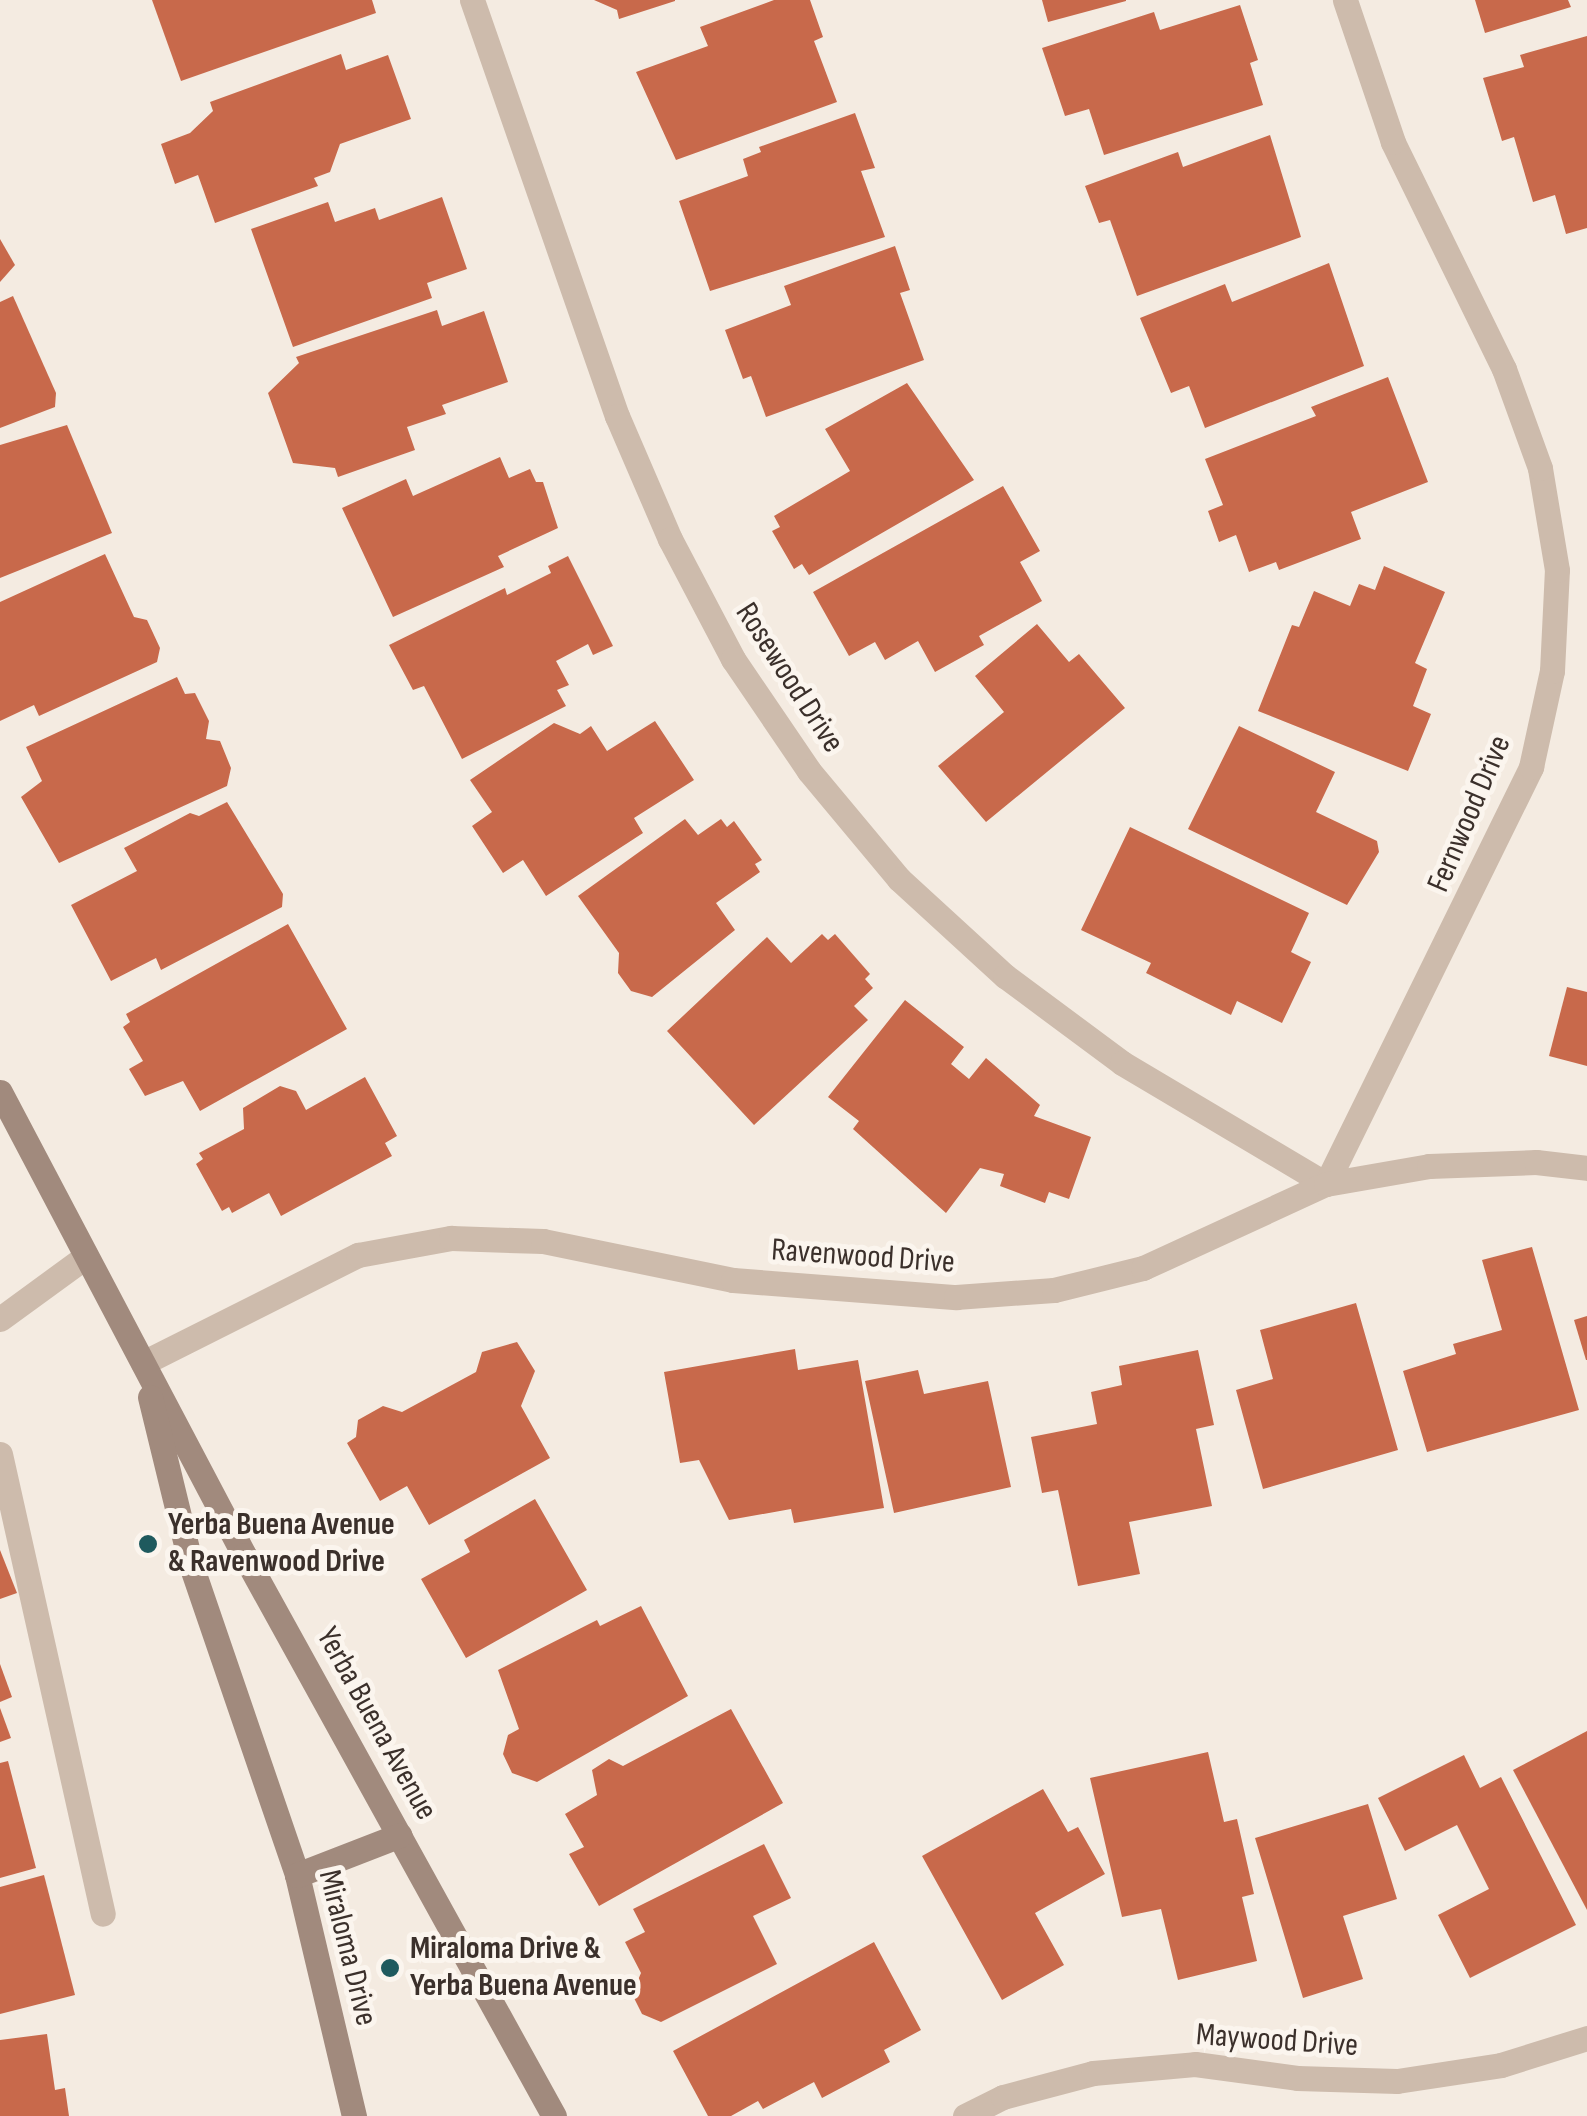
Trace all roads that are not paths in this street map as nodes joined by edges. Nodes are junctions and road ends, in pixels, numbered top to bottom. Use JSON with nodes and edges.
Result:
{"nodes":[{"id":1,"x":472,"y":0,"type":"edge"},
{"id":2,"x":1346,"y":0,"type":"edge"},
{"id":3,"x":0,"y":1092,"type":"edge"},
{"id":4,"x":1587,"y":1168,"type":"edge"},
{"id":5,"x":1326,"y":1184,"type":"junction"},
{"id":6,"x":85,"y":1257,"type":"junction"},
{"id":7,"x":0,"y":1319,"type":"edge"},
{"id":8,"x":143,"y":1363,"type":"junction"},
{"id":9,"x":0,"y":1454,"type":"edge"},
{"id":10,"x":268,"y":1799,"type":"joint"},
{"id":11,"x":400,"y":1835,"type":"junction"},
{"id":12,"x":296,"y":1876,"type":"junction"},
{"id":13,"x":103,"y":1914,"type":"dead end"},
{"id":14,"x":1587,"y":2038,"type":"edge"},
{"id":15,"x":354,"y":2116,"type":"edge"},
{"id":16,"x":554,"y":2116,"type":"edge"},
{"id":17,"x":965,"y":2116,"type":"edge"}],
"edges":[{"from":1,"to":5,"type":"street","name":"Rosewood Drive"},
{"from":2,"to":5,"type":"street","name":"Fernwood Drive"},
{"from":3,"to":6,"type":"street","name":"Yerba Buena Avenue"},
{"from":4,"to":5,"type":"street","name":"Ravenwood Drive"},
{"from":5,"to":8,"type":"street","name":"Ravenwood Drive"},
{"from":6,"to":7,"type":"street"},
{"from":6,"to":8,"type":"street","name":"Yerba Buena Avenue"},
{"from":8,"to":10,"type":"street","name":"Yerba Buena Avenue"},
{"from":8,"to":11,"type":"street","name":"Yerba Buena Avenue"},
{"from":9,"to":13,"type":"street"},
{"from":10,"to":12,"type":"street","name":"Miraloma Drive"},
{"from":11,"to":12,"type":"street"},
{"from":11,"to":16,"type":"street","name":"Yerba Buena Avenue"},
{"from":12,"to":15,"type":"street","name":"Miraloma Drive"},
{"from":14,"to":17,"type":"street","name":"Maywood Drive"}]}
